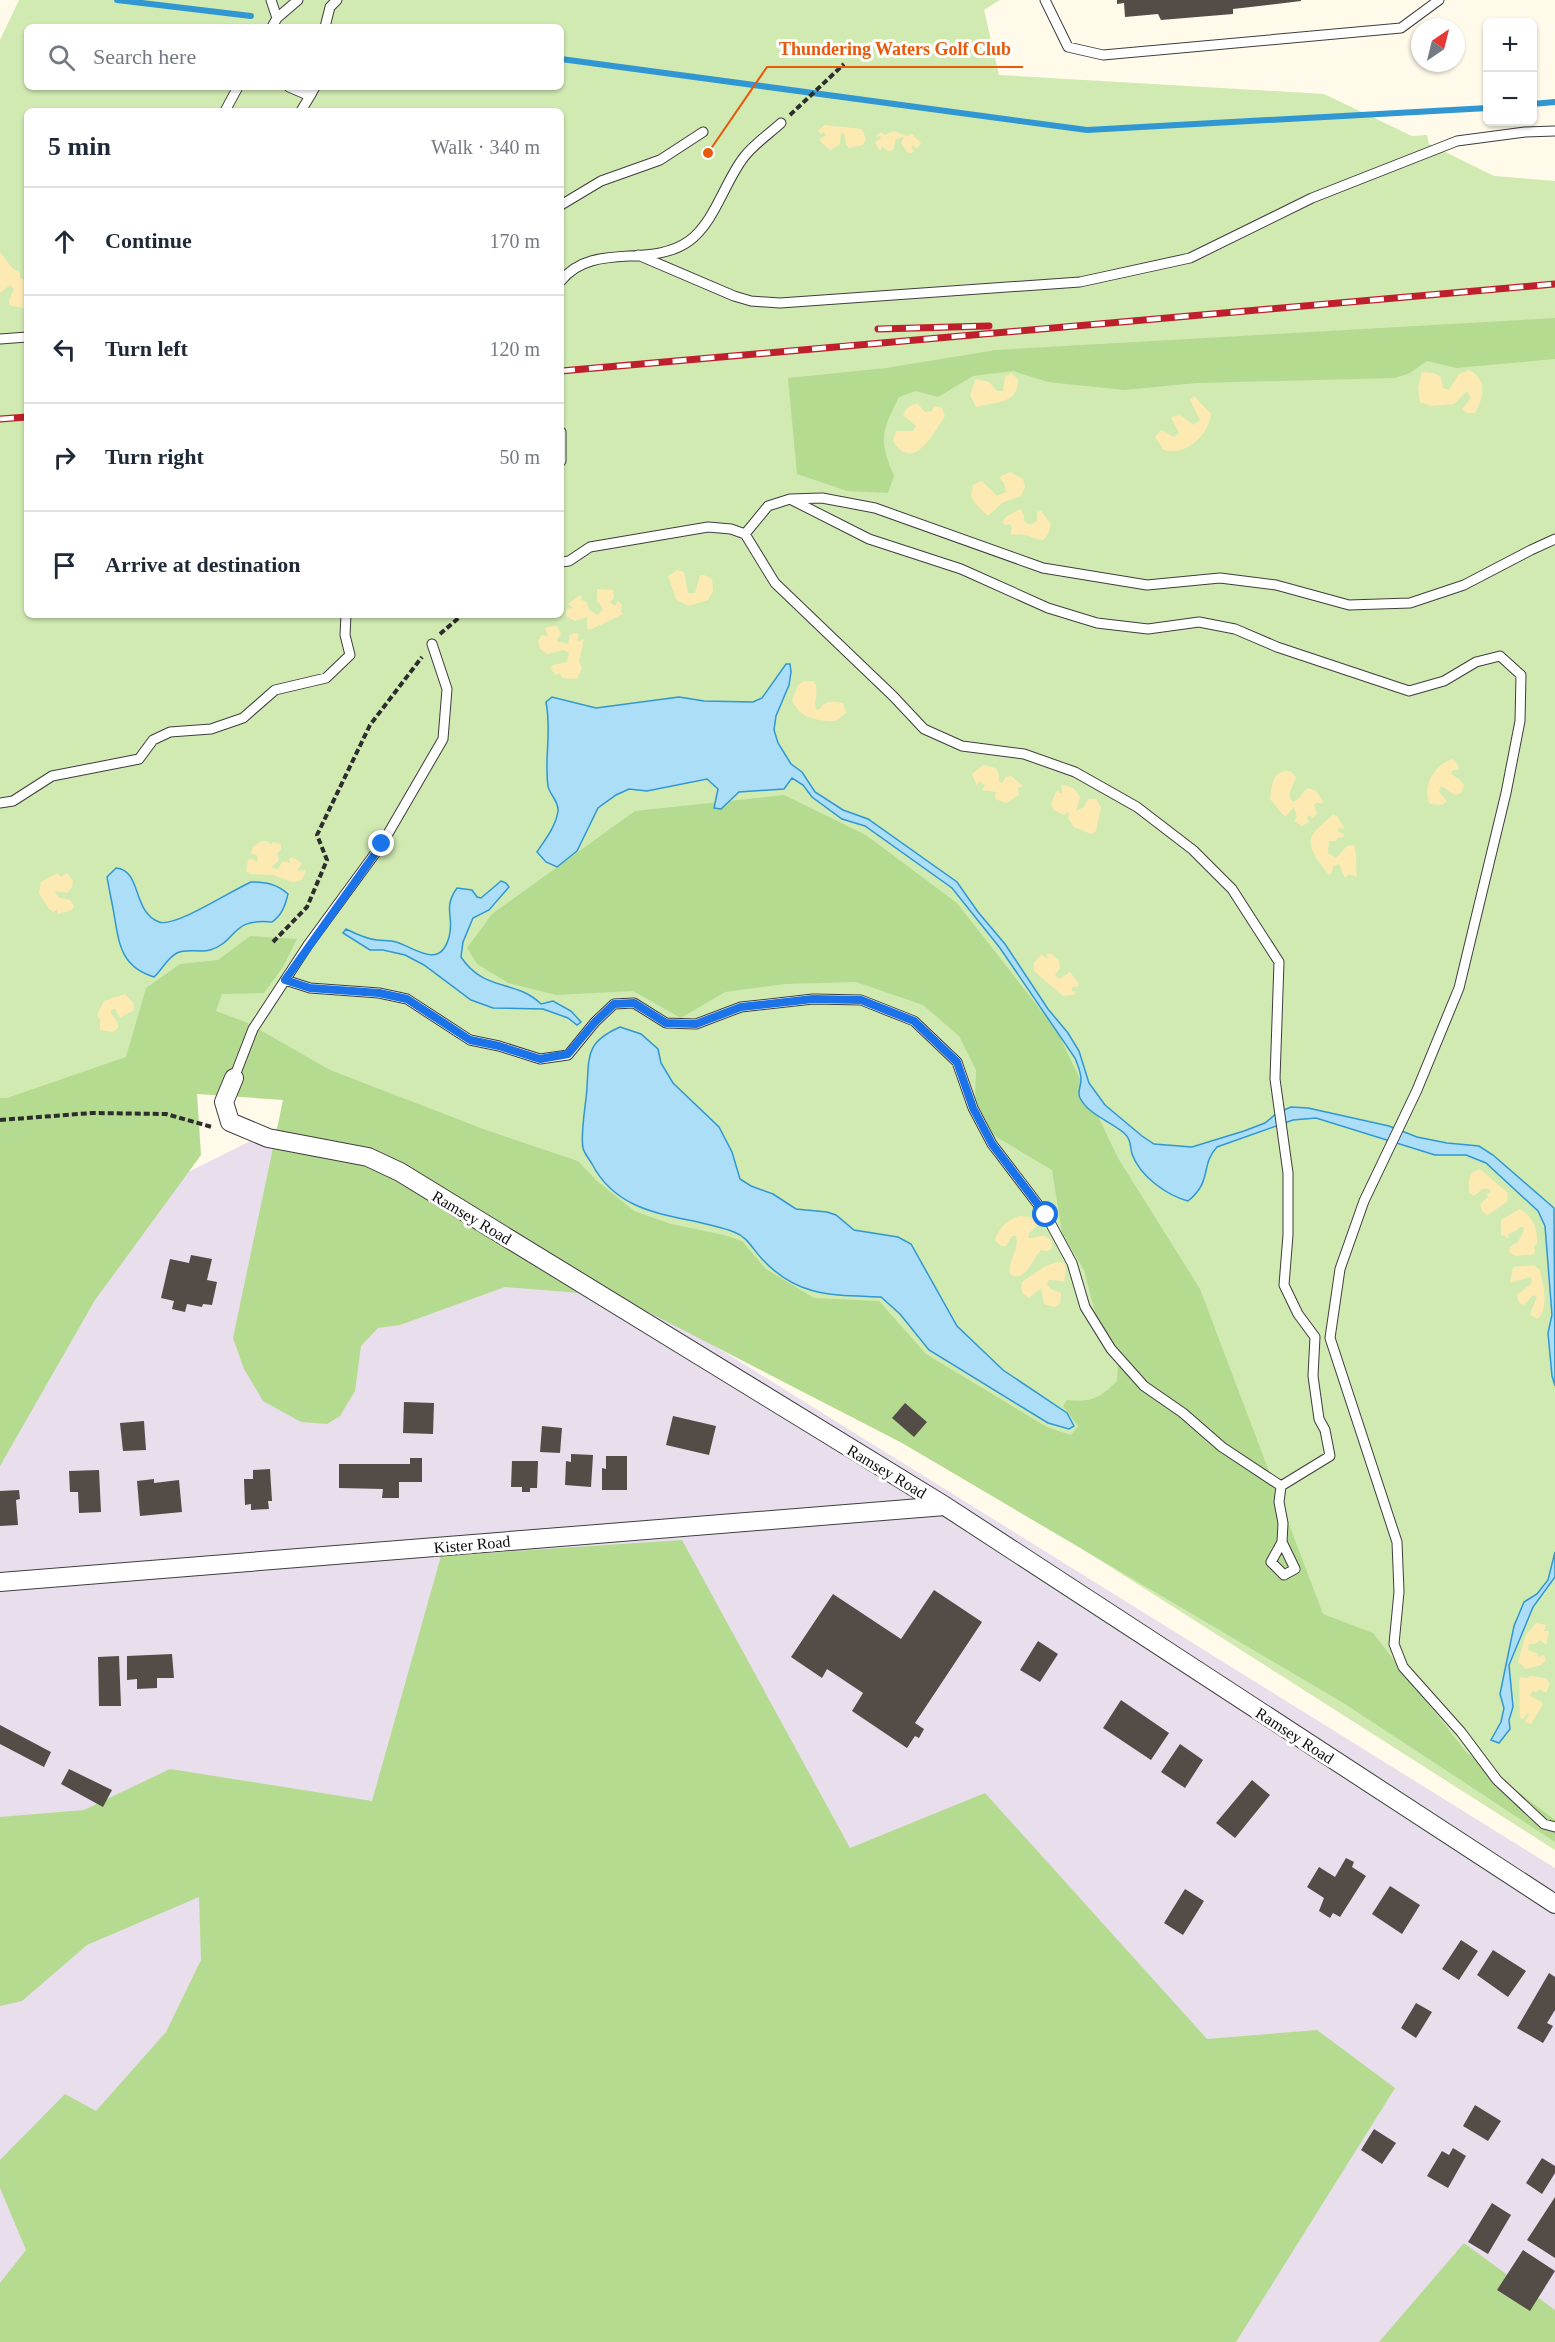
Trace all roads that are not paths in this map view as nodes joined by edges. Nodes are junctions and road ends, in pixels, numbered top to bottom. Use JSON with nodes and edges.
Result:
{"nodes":[{"id":1,"x":271,"y":0,"type":"edge"},
{"id":2,"x":298,"y":0,"type":"edge"},
{"id":3,"x":337,"y":0,"type":"edge"},
{"id":4,"x":1045,"y":0,"type":"edge"},
{"id":5,"x":1438,"y":0,"type":"edge"},
{"id":6,"x":277,"y":18,"type":"junction"},
{"id":7,"x":274,"y":24,"type":"edge"},
{"id":8,"x":326,"y":24,"type":"edge"},
{"id":9,"x":236,"y":90,"type":"edge"},
{"id":10,"x":296,"y":90,"type":"edge"},
{"id":11,"x":313,"y":90,"type":"edge"},
{"id":12,"x":310,"y":96,"type":"junction"},
{"id":13,"x":227,"y":108,"type":"edge"},
{"id":14,"x":303,"y":108,"type":"edge"},
{"id":15,"x":781,"y":123,"type":"road end"},
{"id":16,"x":1555,"y":131,"type":"edge"},
{"id":17,"x":703,"y":132,"type":"dead end"},
{"id":18,"x":564,"y":203,"type":"edge"},
{"id":19,"x":638,"y":255,"type":"junction"},
{"id":20,"x":564,"y":277,"type":"edge"},
{"id":21,"x":24,"y":337,"type":"edge"},
{"id":22,"x":0,"y":339,"type":"edge"},
{"id":23,"x":790,"y":499,"type":"junction"},
{"id":24,"x":745,"y":534,"type":"junction"},
{"id":25,"x":1555,"y":539,"type":"edge"},
{"id":26,"x":564,"y":562,"type":"edge"},
{"id":27,"x":346,"y":618,"type":"edge"},
{"id":28,"x":432,"y":644,"type":"road end"},
{"id":29,"x":0,"y":803,"type":"edge"},
{"id":30,"x":285,"y":980,"type":"junction"},
{"id":31,"x":234,"y":1078,"type":"joint"},
{"id":32,"x":1281,"y":1486,"type":"junction"},
{"id":33,"x":945,"y":1506,"type":"junction"},
{"id":34,"x":1282,"y":1542,"type":"dead end"},
{"id":35,"x":0,"y":1582,"type":"edge"},
{"id":36,"x":1555,"y":1827,"type":"edge"},
{"id":37,"x":1555,"y":1904,"type":"edge"}],
"edges":[{"from":1,"to":6,"type":"lane"},
{"from":2,"to":6,"type":"lane"},
{"from":3,"to":8,"type":"lane"},
{"from":4,"to":5,"type":"lane"},
{"from":6,"to":7,"type":"lane"},
{"from":9,"to":13,"type":"lane"},
{"from":10,"to":12,"type":"lane"},
{"from":11,"to":12,"type":"lane"},
{"from":12,"to":14,"type":"lane"},
{"from":15,"to":19,"type":"lane"},
{"from":16,"to":19,"type":"lane"},
{"from":17,"to":18,"type":"lane"},
{"from":19,"to":20,"type":"lane"},
{"from":21,"to":22,"type":"lane"},
{"from":23,"to":24,"type":"lane"},
{"from":23,"to":25,"type":"lane"},
{"from":23,"to":36,"type":"lane"},
{"from":24,"to":26,"type":"lane"},
{"from":24,"to":32,"type":"lane"},
{"from":27,"to":29,"type":"lane"},
{"from":28,"to":30,"type":"lane"},
{"from":30,"to":31,"type":"lane"},
{"from":30,"to":32,"type":"lane"},
{"from":31,"to":33,"type":"street","name":"Ramsey Road"},
{"from":32,"to":34,"type":"lane"},
{"from":33,"to":35,"type":"street","name":"Kister Road"},
{"from":33,"to":37,"type":"street","name":"Ramsey Road"}]}
